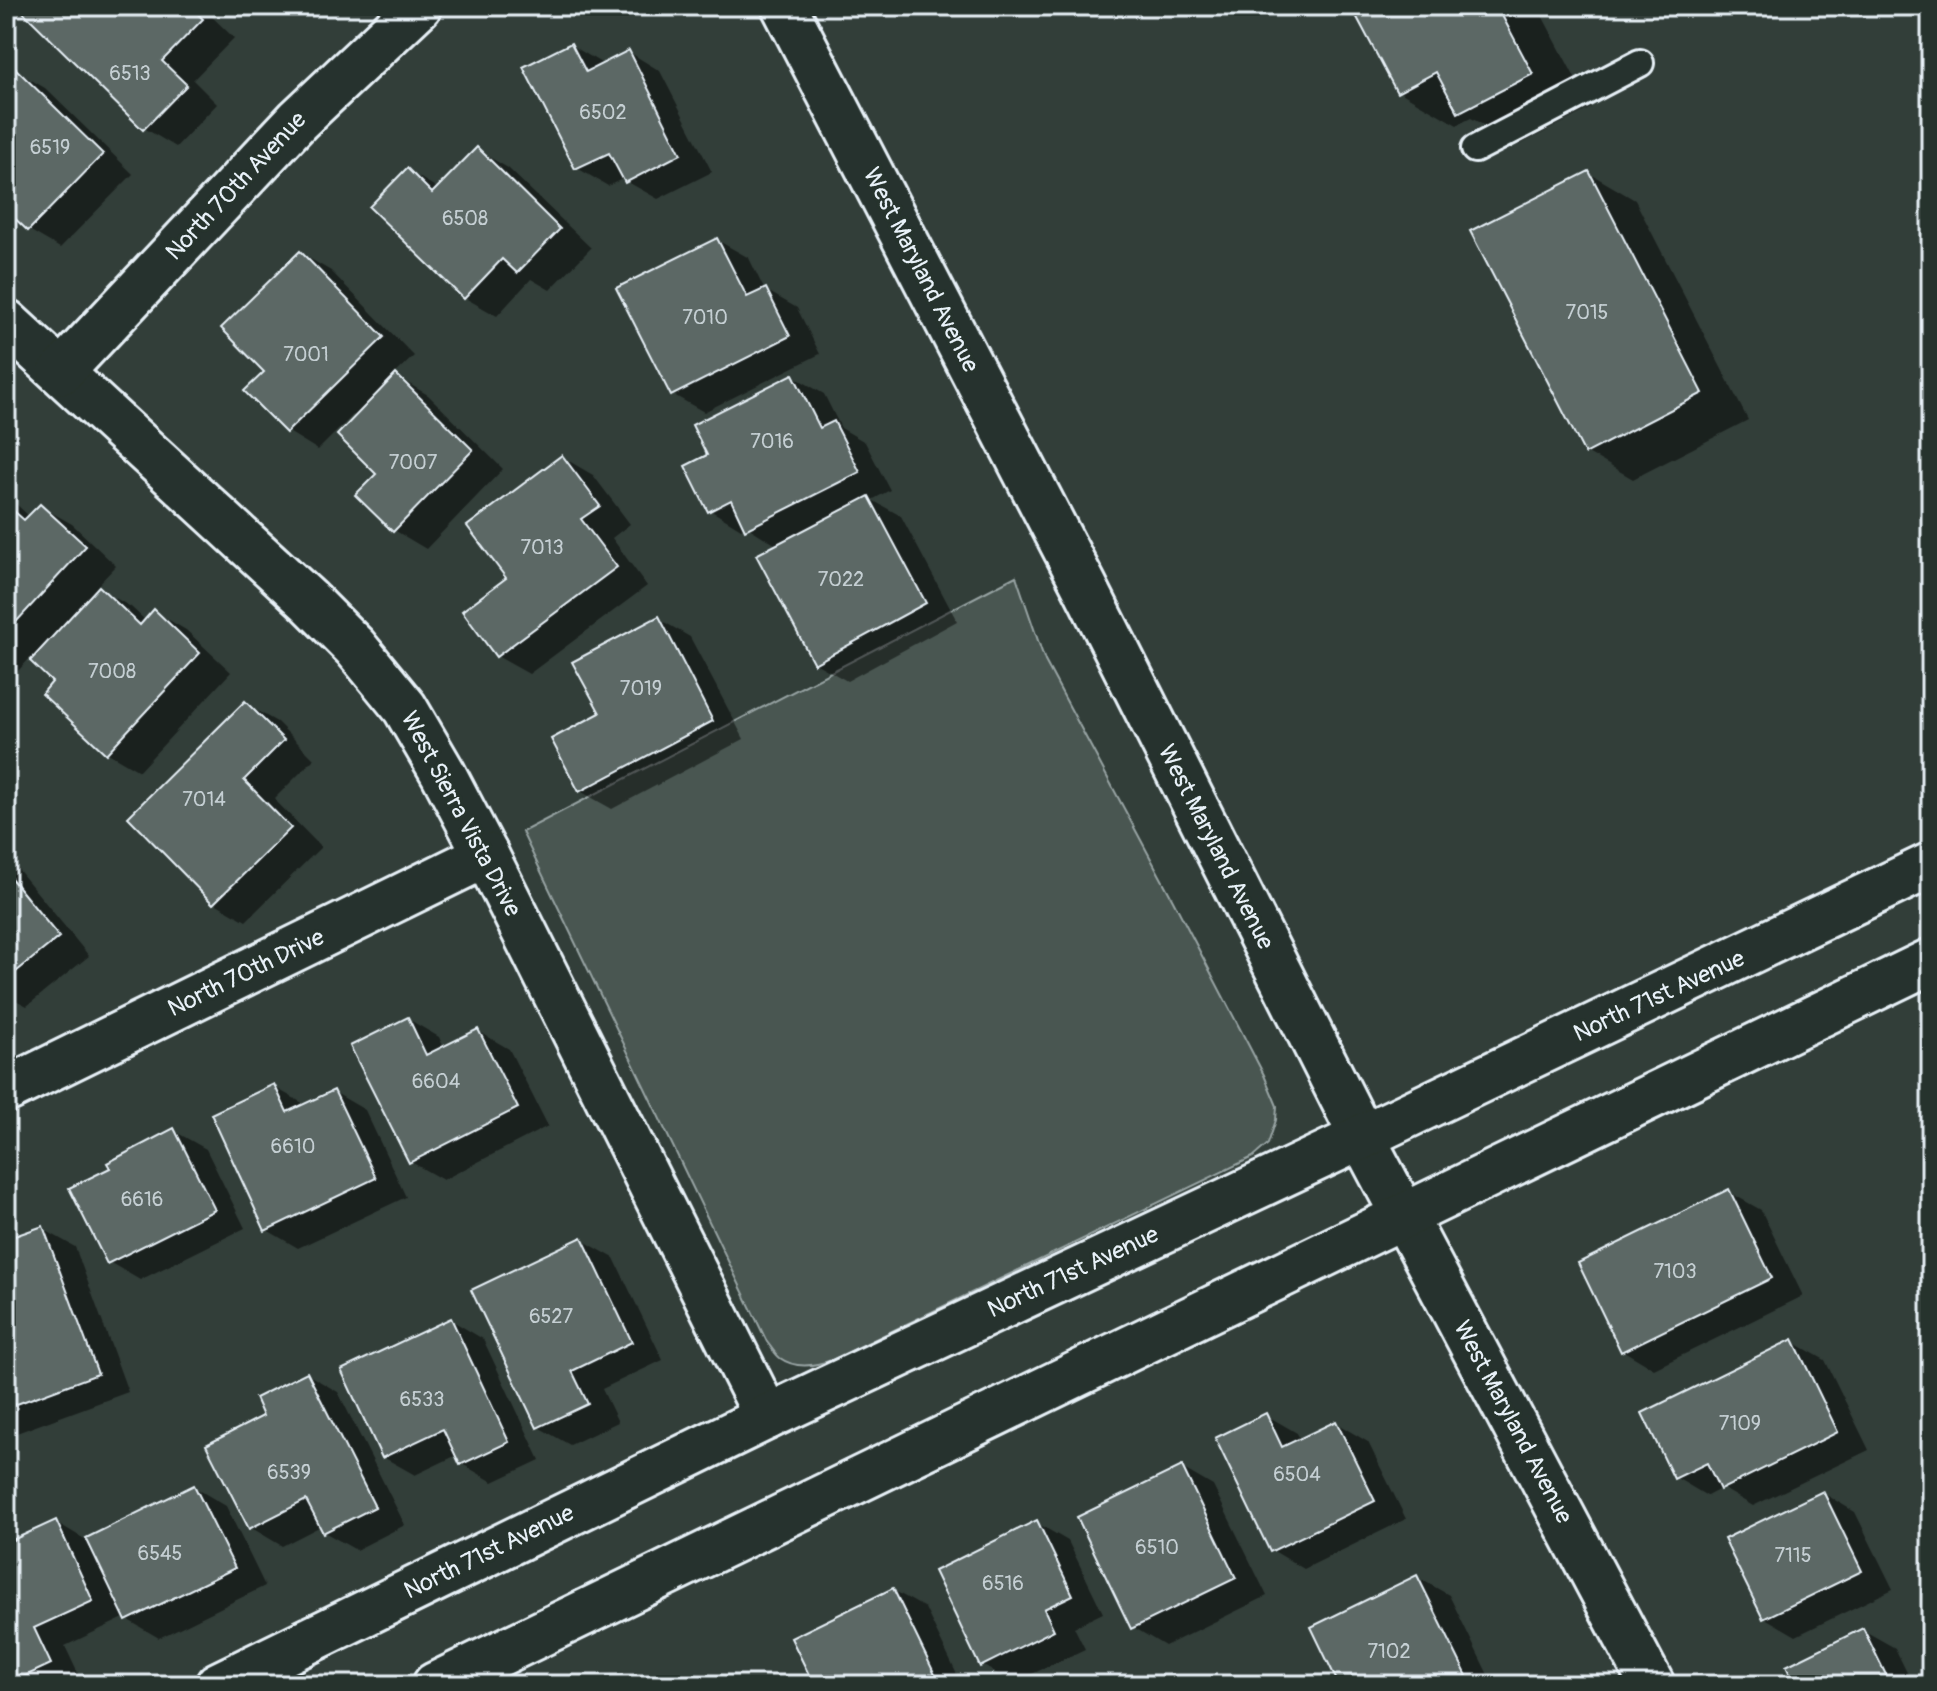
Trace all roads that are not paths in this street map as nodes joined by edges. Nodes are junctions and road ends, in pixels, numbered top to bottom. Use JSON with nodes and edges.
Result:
{"nodes":[{"id":1,"x":419,"y":6,"type":"edge"},
{"id":2,"x":784,"y":6,"type":"edge"},
{"id":3,"x":1640,"y":63,"type":"dead end"},
{"id":4,"x":1475,"y":149,"type":"dead end"},
{"id":5,"x":6,"y":322,"type":"edge"},
{"id":6,"x":61,"y":372,"type":"junction"},
{"id":7,"x":486,"y":855,"type":"junction"},
{"id":8,"x":1931,"y":865,"type":"edge"},
{"id":9,"x":1931,"y":961,"type":"edge"},
{"id":10,"x":6,"y":1090,"type":"edge"},
{"id":11,"x":1362,"y":1137,"type":"junction"},
{"id":12,"x":1403,"y":1215,"type":"junction"},
{"id":13,"x":767,"y":1417,"type":"junction"},
{"id":14,"x":218,"y":1685,"type":"edge"},
{"id":15,"x":435,"y":1685,"type":"edge"},
{"id":16,"x":1652,"y":1685,"type":"edge"}],
"edges":[{"from":1,"to":6,"type":"street","name":"North 70th Avenue"},
{"from":2,"to":11,"type":"street","name":"West Maryland Avenue"},
{"from":3,"to":4,"type":"lane"},
{"from":5,"to":6,"type":"street","name":"West Sierra Vista Drive"},
{"from":6,"to":7,"type":"street","name":"West Sierra Vista Drive"},
{"from":7,"to":10,"type":"street","name":"North 70th Drive"},
{"from":7,"to":13,"type":"street","name":"West Sierra Vista Drive"},
{"from":8,"to":11,"type":"street","name":"North 71st Avenue"},
{"from":9,"to":12,"type":"street"},
{"from":11,"to":12,"type":"street","name":"West Maryland Avenue"},
{"from":11,"to":13,"type":"street","name":"North 71st Avenue"},
{"from":12,"to":15,"type":"street"},
{"from":12,"to":16,"type":"street","name":"West Maryland Avenue"},
{"from":13,"to":14,"type":"street","name":"North 71st Avenue"}]}
